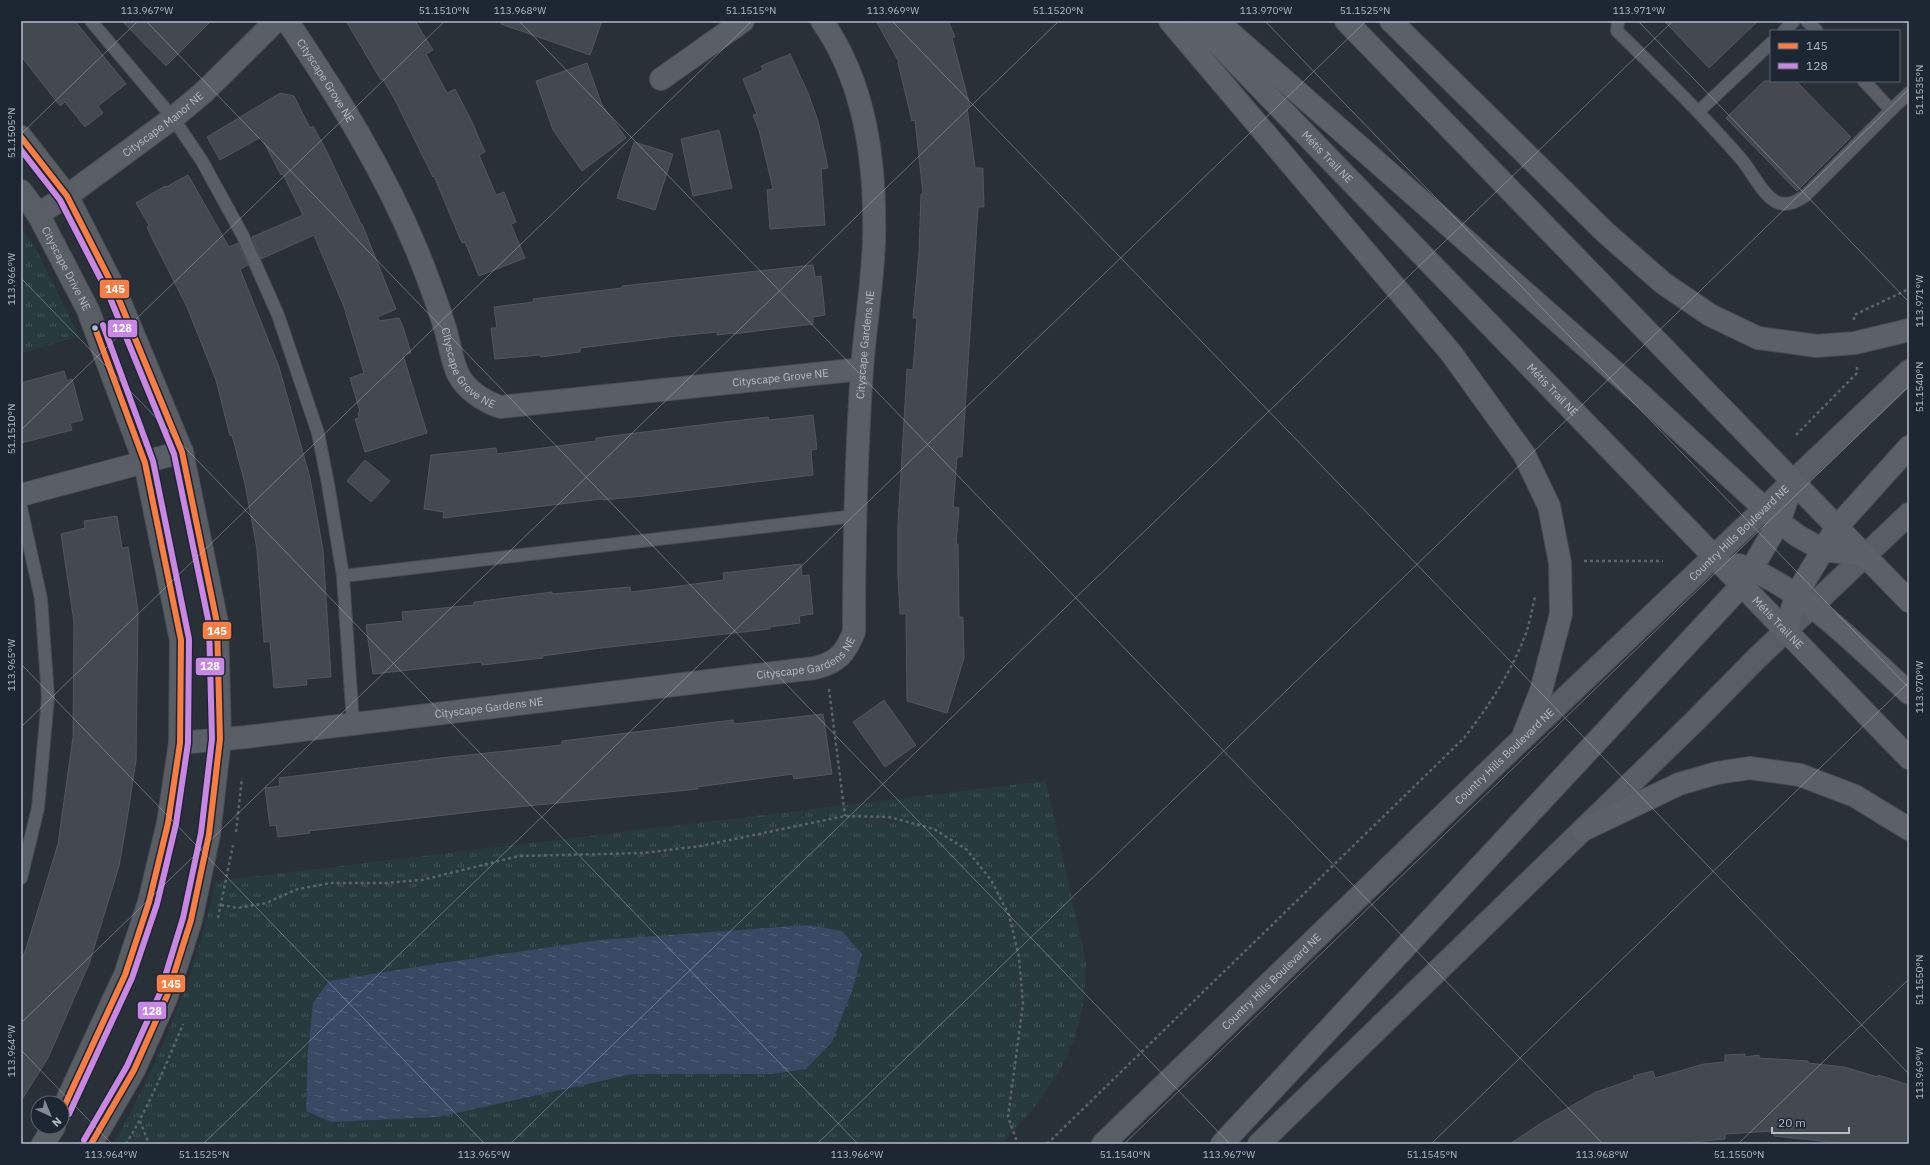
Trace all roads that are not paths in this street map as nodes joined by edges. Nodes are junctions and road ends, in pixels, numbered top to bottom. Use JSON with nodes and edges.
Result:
{"nodes":[{"id":1,"x":91,"y":21,"type":"edge"},
{"id":2,"x":276,"y":21,"type":"edge"},
{"id":3,"x":287,"y":21,"type":"edge"},
{"id":4,"x":743,"y":21,"type":"edge"},
{"id":5,"x":822,"y":21,"type":"edge"},
{"id":6,"x":1170,"y":21,"type":"edge"},
{"id":7,"x":1196,"y":21,"type":"edge"},
{"id":8,"x":1217,"y":21,"type":"edge"},
{"id":9,"x":1346,"y":21,"type":"edge"},
{"id":10,"x":1391,"y":21,"type":"edge"},
{"id":11,"x":1618,"y":21,"type":"edge"},
{"id":12,"x":1794,"y":21,"type":"edge"},
{"id":13,"x":1807,"y":21,"type":"edge"},
{"id":14,"x":1785,"y":30,"type":"edge"},
{"id":15,"x":1816,"y":30,"type":"edge"},
{"id":16,"x":1770,"y":44,"type":"edge"},
{"id":17,"x":661,"y":79,"type":"dead end"},
{"id":18,"x":1865,"y":82,"type":"edge"},
{"id":19,"x":1909,"y":92,"type":"edge"},
{"id":20,"x":1891,"y":110,"type":"junction"},
{"id":21,"x":1698,"y":112,"type":"junction"},
{"id":22,"x":173,"y":118,"type":"junction"},
{"id":23,"x":21,"y":137,"type":"edge"},
{"id":24,"x":21,"y":191,"type":"edge"},
{"id":25,"x":67,"y":196,"type":"junction"},
{"id":26,"x":38,"y":214,"type":"junction"},
{"id":27,"x":1909,"y":330,"type":"edge"},
{"id":28,"x":862,"y":369,"type":"junction"},
{"id":29,"x":1909,"y":372,"type":"edge"},
{"id":30,"x":1909,"y":447,"type":"edge"},
{"id":31,"x":182,"y":452,"type":"junction"},
{"id":32,"x":145,"y":462,"type":"junction"},
{"id":33,"x":1793,"y":482,"type":"junction"},
{"id":34,"x":21,"y":495,"type":"edge"},
{"id":35,"x":21,"y":508,"type":"edge"},
{"id":36,"x":1909,"y":514,"type":"edge"},
{"id":37,"x":1772,"y":515,"type":"junction"},
{"id":38,"x":855,"y":516,"type":"junction"},
{"id":39,"x":1837,"y":527,"type":"junction"},
{"id":40,"x":1823,"y":550,"type":"junction"},
{"id":41,"x":1865,"y":555,"type":"junction"},
{"id":42,"x":1714,"y":556,"type":"junction"},
{"id":43,"x":343,"y":576,"type":"junction"},
{"id":44,"x":1747,"y":577,"type":"junction"},
{"id":45,"x":1804,"y":601,"type":"junction"},
{"id":46,"x":1909,"y":601,"type":"edge"},
{"id":47,"x":1786,"y":631,"type":"junction"},
{"id":48,"x":1909,"y":693,"type":"edge"},
{"id":49,"x":353,"y":724,"type":"junction"},
{"id":50,"x":220,"y":739,"type":"junction"},
{"id":51,"x":1522,"y":739,"type":"junction"},
{"id":52,"x":180,"y":742,"type":"junction"},
{"id":53,"x":1909,"y":758,"type":"edge"},
{"id":54,"x":1909,"y":829,"type":"edge"},
{"id":55,"x":1583,"y":830,"type":"junction"},
{"id":56,"x":21,"y":878,"type":"edge"},
{"id":57,"x":69,"y":1095,"type":"edge"},
{"id":58,"x":49,"y":1135,"type":"edge"},
{"id":59,"x":43,"y":1144,"type":"edge"},
{"id":60,"x":91,"y":1144,"type":"edge"},
{"id":61,"x":1103,"y":1144,"type":"edge"},
{"id":62,"x":1222,"y":1144,"type":"edge"},
{"id":63,"x":1259,"y":1144,"type":"edge"}],
"edges":[{"from":1,"to":22,"type":"lane"},
{"from":2,"to":22,"type":"street","name":"Cityscape Manor NE"},
{"from":3,"to":28,"type":"street","name":"Cityscape Grove NE"},
{"from":4,"to":17,"type":"street"},
{"from":5,"to":28,"type":"street","name":"Cityscape Gardens NE"},
{"from":6,"to":51,"type":"main road"},
{"from":7,"to":42,"type":"main road","name":"Métis Trail NE"},
{"from":8,"to":37,"type":"main road"},
{"from":9,"to":33,"type":"main road"},
{"from":10,"to":27,"type":"main road"},
{"from":11,"to":21,"type":"lane"},
{"from":12,"to":14,"type":"lane"},
{"from":13,"to":15,"type":"lane"},
{"from":16,"to":21,"type":"lane"},
{"from":18,"to":20,"type":"lane"},
{"from":19,"to":20,"type":"lane"},
{"from":20,"to":21,"type":"lane"},
{"from":22,"to":25,"type":"street","name":"Cityscape Manor NE"},
{"from":22,"to":43,"type":"lane"},
{"from":23,"to":25,"type":"street"},
{"from":24,"to":26,"type":"street","name":"Cityscape Drive NE"},
{"from":25,"to":26,"type":"street","name":"Cityscape Manor NE"},
{"from":25,"to":31,"type":"street"},
{"from":26,"to":32,"type":"street","name":"Cityscape Drive NE"},
{"from":28,"to":38,"type":"street","name":"Cityscape Gardens NE"},
{"from":29,"to":33,"type":"street","name":"Country Hills Boulevard NE"},
{"from":30,"to":39,"type":"main road"},
{"from":31,"to":32,"type":"street"},
{"from":31,"to":50,"type":"street"},
{"from":32,"to":34,"type":"street"},
{"from":32,"to":52,"type":"street","name":"Cityscape Drive NE"},
{"from":33,"to":37,"type":"main road"},
{"from":33,"to":39,"type":"main road"},
{"from":35,"to":56,"type":"lane"},
{"from":36,"to":41,"type":"street"},
{"from":37,"to":40,"type":"main road"},
{"from":37,"to":42,"type":"street","name":"Country Hills Boulevard NE"},
{"from":37,"to":44,"type":"main road"},
{"from":38,"to":43,"type":"lane"},
{"from":38,"to":49,"type":"street","name":"Cityscape Gardens NE"},
{"from":39,"to":40,"type":"main road"},
{"from":39,"to":41,"type":"main road"},
{"from":40,"to":41,"type":"main road"},
{"from":40,"to":45,"type":"main road"},
{"from":41,"to":45,"type":"street"},
{"from":41,"to":46,"type":"main road"},
{"from":42,"to":44,"type":"main road"},
{"from":42,"to":51,"type":"street","name":"Country Hills Boulevard NE"},
{"from":43,"to":49,"type":"lane"},
{"from":44,"to":45,"type":"main road"},
{"from":44,"to":47,"type":"main road","name":"Métis Trail NE"},
{"from":44,"to":62,"type":"main road"},
{"from":45,"to":47,"type":"street"},
{"from":45,"to":48,"type":"main road"},
{"from":47,"to":53,"type":"main road","name":"Métis Trail NE"},
{"from":47,"to":55,"type":"street"},
{"from":49,"to":50,"type":"street","name":"Cityscape Gardens NE"},
{"from":50,"to":52,"type":"street","name":"Cityscape Gardens NE"},
{"from":50,"to":60,"type":"street"},
{"from":51,"to":61,"type":"street","name":"Country Hills Boulevard NE"},
{"from":52,"to":57,"type":"street","name":"Cityscape Drive NE"},
{"from":54,"to":55,"type":"main road"},
{"from":55,"to":63,"type":"street"},
{"from":58,"to":59,"type":"street"}]}
